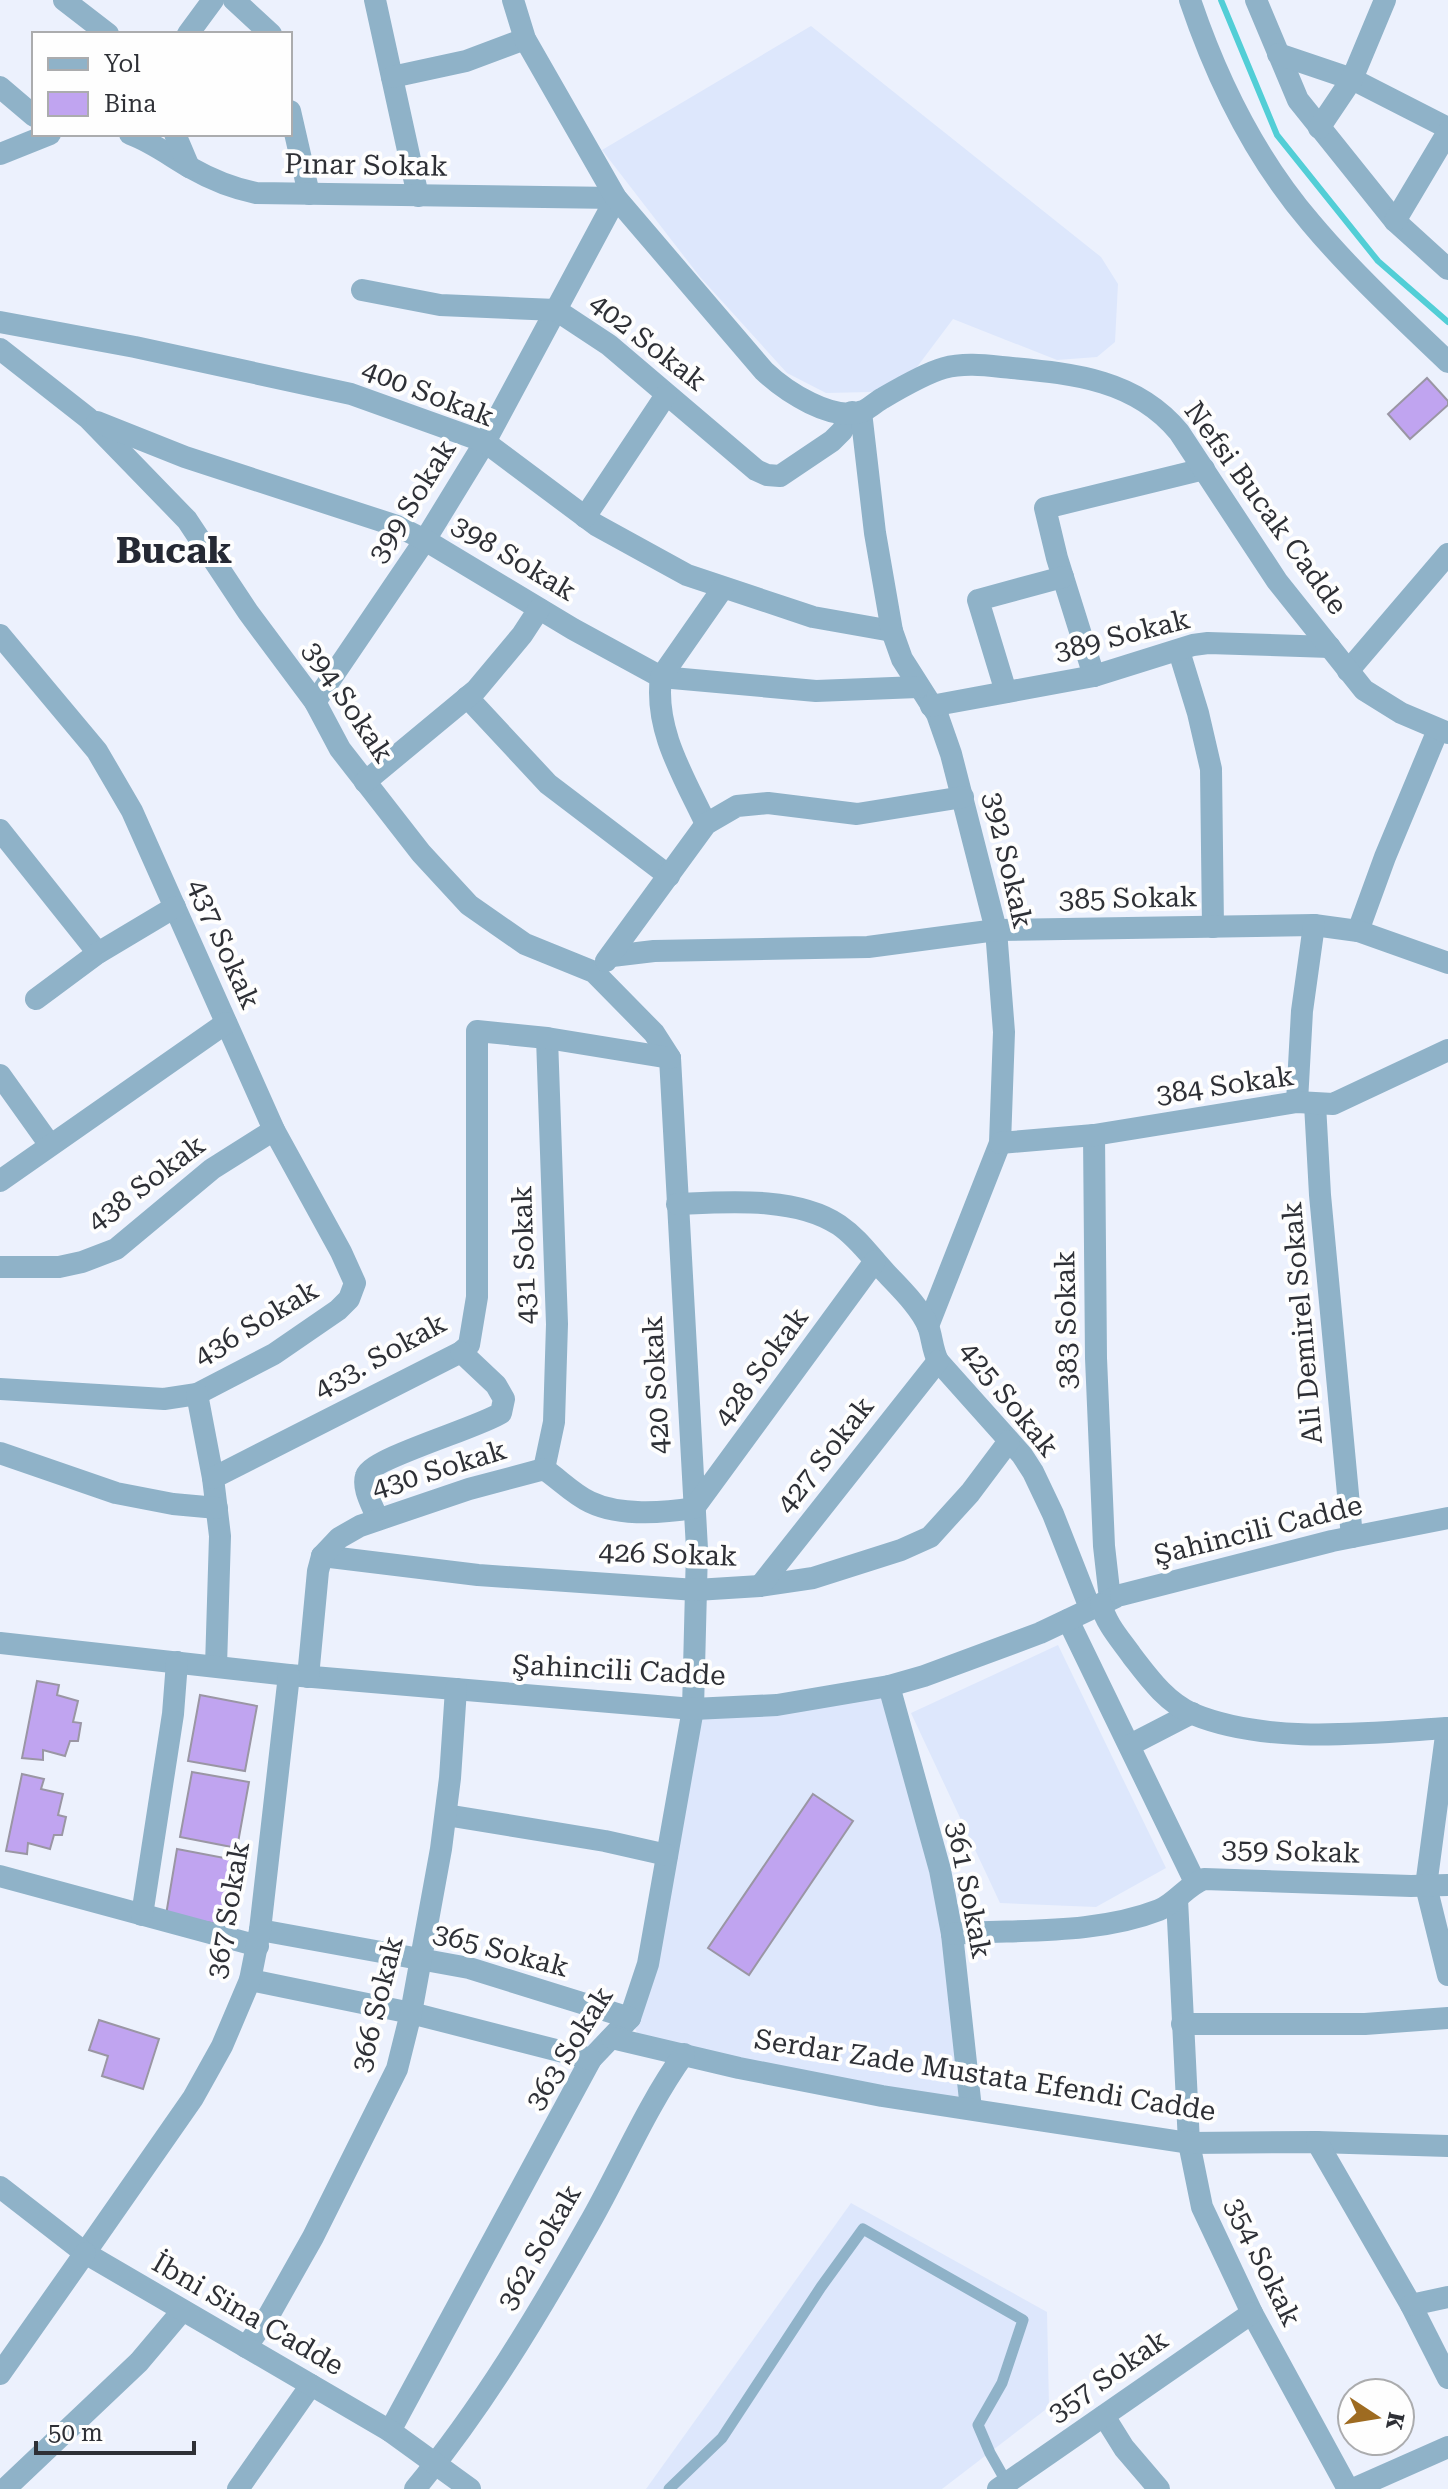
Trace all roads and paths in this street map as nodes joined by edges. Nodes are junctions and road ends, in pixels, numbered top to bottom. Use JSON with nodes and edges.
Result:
{"nodes":[{"id":1,"x":64,"y":0,"type":"edge"},
{"id":2,"x":213,"y":0,"type":"edge"},
{"id":3,"x":234,"y":0,"type":"edge"},
{"id":4,"x":375,"y":0,"type":"edge"},
{"id":5,"x":513,"y":0,"type":"edge"},
{"id":6,"x":1190,"y":0,"type":"edge"},
{"id":7,"x":1256,"y":0,"type":"edge"},
{"id":8,"x":1385,"y":0,"type":"edge"},
{"id":9,"x":105,"y":32,"type":"edge"},
{"id":10,"x":189,"y":32,"type":"edge"},
{"id":11,"x":269,"y":32,"type":"edge"},
{"id":12,"x":525,"y":39,"type":"junction"},
{"id":13,"x":1278,"y":54,"type":"junction"},
{"id":14,"x":392,"y":77,"type":"junction"},
{"id":15,"x":1352,"y":79,"type":"junction"},
{"id":16,"x":0,"y":87,"type":"edge"},
{"id":17,"x":32,"y":114,"type":"edge"},
{"id":18,"x":292,"y":120,"type":"edge"},
{"id":19,"x":1319,"y":128,"type":"junction"},
{"id":20,"x":1448,"y":130,"type":"edge"},
{"id":21,"x":45,"y":136,"type":"edge"},
{"id":22,"x":135,"y":136,"type":"edge"},
{"id":23,"x":176,"y":136,"type":"edge"},
{"id":24,"x":0,"y":154,"type":"edge"},
{"id":25,"x":189,"y":167,"type":"junction"},
{"id":26,"x":309,"y":194,"type":"junction"},
{"id":27,"x":418,"y":196,"type":"junction"},
{"id":28,"x":616,"y":198,"type":"junction"},
{"id":29,"x":1395,"y":221,"type":"junction"},
{"id":30,"x":1448,"y":269,"type":"edge"},
{"id":31,"x":362,"y":290,"type":"dead end"},
{"id":32,"x":556,"y":310,"type":"junction"},
{"id":33,"x":0,"y":322,"type":"edge"},
{"id":34,"x":0,"y":349,"type":"edge"},
{"id":35,"x":1448,"y":362,"type":"edge"},
{"id":36,"x":666,"y":395,"type":"junction"},
{"id":37,"x":857,"y":412,"type":"junction"},
{"id":38,"x":88,"y":418,"type":"junction"},
{"id":39,"x":485,"y":442,"type":"junction"},
{"id":40,"x":1204,"y":469,"type":"junction"},
{"id":41,"x":585,"y":517,"type":"junction"},
{"id":42,"x":425,"y":540,"type":"junction"},
{"id":43,"x":1448,"y":554,"type":"edge"},
{"id":44,"x":1063,"y":577,"type":"junction"},
{"id":45,"x":723,"y":588,"type":"junction"},
{"id":46,"x":539,"y":609,"type":"junction"},
{"id":47,"x":892,"y":631,"type":"junction"},
{"id":48,"x":0,"y":635,"type":"edge"},
{"id":49,"x":1330,"y":647,"type":"junction"},
{"id":50,"x":1179,"y":651,"type":"junction"},
{"id":51,"x":1348,"y":671,"type":"junction"},
{"id":52,"x":1094,"y":676,"type":"junction"},
{"id":53,"x":661,"y":677,"type":"junction"},
{"id":54,"x":918,"y":687,"type":"junction"},
{"id":55,"x":1006,"y":692,"type":"junction"},
{"id":56,"x":467,"y":697,"type":"junction"},
{"id":57,"x":315,"y":702,"type":"junction"},
{"id":58,"x":931,"y":706,"type":"junction"},
{"id":59,"x":1443,"y":732,"type":"edge"},
{"id":60,"x":365,"y":782,"type":"junction"},
{"id":61,"x":963,"y":797,"type":"junction"},
{"id":62,"x":706,"y":824,"type":"junction"},
{"id":63,"x":3,"y":839,"type":"edge"},
{"id":64,"x":669,"y":876,"type":"junction"},
{"id":65,"x":175,"y":907,"type":"junction"},
{"id":66,"x":1314,"y":925,"type":"junction"},
{"id":67,"x":1213,"y":927,"type":"junction"},
{"id":68,"x":996,"y":930,"type":"junction"},
{"id":69,"x":1358,"y":931,"type":"junction"},
{"id":70,"x":98,"y":953,"type":"junction"},
{"id":71,"x":612,"y":956,"type":"junction"},
{"id":72,"x":1448,"y":963,"type":"edge"},
{"id":73,"x":594,"y":972,"type":"junction"},
{"id":74,"x":36,"y":999,"type":"dead end"},
{"id":75,"x":226,"y":1023,"type":"junction"},
{"id":76,"x":547,"y":1038,"type":"junction"},
{"id":77,"x":1448,"y":1050,"type":"edge"},
{"id":78,"x":670,"y":1058,"type":"junction"},
{"id":79,"x":0,"y":1075,"type":"edge"},
{"id":80,"x":1306,"y":1103,"type":"junction"},
{"id":81,"x":274,"y":1130,"type":"junction"},
{"id":82,"x":1094,"y":1135,"type":"junction"},
{"id":83,"x":1000,"y":1143,"type":"junction"},
{"id":84,"x":50,"y":1145,"type":"junction"},
{"id":85,"x":0,"y":1181,"type":"edge"},
{"id":86,"x":677,"y":1204,"type":"junction"},
{"id":87,"x":875,"y":1261,"type":"junction"},
{"id":88,"x":0,"y":1267,"type":"edge"},
{"id":89,"x":349,"y":1299,"type":"joint"},
{"id":90,"x":928,"y":1326,"type":"junction"},
{"id":91,"x":461,"y":1352,"type":"junction"},
{"id":92,"x":938,"y":1361,"type":"junction"},
{"id":93,"x":0,"y":1389,"type":"edge"},
{"id":94,"x":197,"y":1394,"type":"junction"},
{"id":95,"x":1009,"y":1441,"type":"junction"},
{"id":96,"x":0,"y":1453,"type":"edge"},
{"id":97,"x":544,"y":1469,"type":"junction"},
{"id":98,"x":213,"y":1478,"type":"junction"},
{"id":99,"x":217,"y":1508,"type":"junction"},
{"id":100,"x":694,"y":1508,"type":"junction"},
{"id":101,"x":377,"y":1518,"type":"junction"},
{"id":102,"x":1448,"y":1518,"type":"edge"},
{"id":103,"x":1352,"y":1537,"type":"junction"},
{"id":104,"x":322,"y":1556,"type":"junction"},
{"id":105,"x":760,"y":1586,"type":"junction"},
{"id":106,"x":696,"y":1590,"type":"junction"},
{"id":107,"x":1105,"y":1602,"type":"junction"},
{"id":108,"x":1068,"y":1620,"type":"junction"},
{"id":109,"x":0,"y":1643,"type":"edge"},
{"id":110,"x":177,"y":1662,"type":"junction"},
{"id":111,"x":216,"y":1666,"type":"junction"},
{"id":112,"x":298,"y":1676,"type":"junction"},
{"id":113,"x":889,"y":1686,"type":"junction"},
{"id":114,"x":456,"y":1689,"type":"junction"},
{"id":115,"x":693,"y":1709,"type":"junction"},
{"id":116,"x":1192,"y":1713,"type":"junction"},
{"id":117,"x":1448,"y":1728,"type":"edge"},
{"id":118,"x":1130,"y":1745,"type":"junction"},
{"id":119,"x":446,"y":1815,"type":"junction"},
{"id":120,"x":667,"y":1855,"type":"junction"},
{"id":121,"x":0,"y":1876,"type":"edge"},
{"id":122,"x":1195,"y":1882,"type":"junction"},
{"id":123,"x":1437,"y":1885,"type":"edge"},
{"id":124,"x":1177,"y":1899,"type":"junction"},
{"id":125,"x":142,"y":1915,"type":"junction"},
{"id":126,"x":952,"y":1934,"type":"junction"},
{"id":127,"x":259,"y":1938,"type":"junction"},
{"id":128,"x":422,"y":1960,"type":"junction"},
{"id":129,"x":1448,"y":1975,"type":"edge"},
{"id":130,"x":250,"y":1980,"type":"junction"},
{"id":131,"x":411,"y":2013,"type":"junction"},
{"id":132,"x":630,"y":2018,"type":"junction"},
{"id":133,"x":1448,"y":2018,"type":"edge"},
{"id":134,"x":1182,"y":2024,"type":"junction"},
{"id":135,"x":612,"y":2038,"type":"junction"},
{"id":136,"x":684,"y":2054,"type":"junction"},
{"id":137,"x":591,"y":2059,"type":"junction"},
{"id":138,"x":971,"y":2109,"type":"junction"},
{"id":139,"x":1317,"y":2142,"type":"junction"},
{"id":140,"x":1189,"y":2143,"type":"junction"},
{"id":141,"x":1448,"y":2146,"type":"edge"},
{"id":142,"x":0,"y":2187,"type":"edge"},
{"id":143,"x":85,"y":2253,"type":"junction"},
{"id":144,"x":1448,"y":2297,"type":"edge"},
{"id":145,"x":1411,"y":2305,"type":"junction"},
{"id":146,"x":182,"y":2311,"type":"junction"},
{"id":147,"x":1252,"y":2313,"type":"junction"},
{"id":148,"x":246,"y":2347,"type":"junction"},
{"id":149,"x":1,"y":2371,"type":"edge"},
{"id":150,"x":1448,"y":2378,"type":"edge"},
{"id":151,"x":311,"y":2385,"type":"junction"},
{"id":152,"x":1104,"y":2416,"type":"junction"},
{"id":153,"x":390,"y":2431,"type":"junction"},
{"id":154,"x":1448,"y":2447,"type":"edge"},
{"id":155,"x":436,"y":2464,"type":"junction"},
{"id":156,"x":1026,"y":2469,"type":"junction"},
{"id":157,"x":1002,"y":2486,"type":"edge"},
{"id":158,"x":5,"y":2489,"type":"edge"},
{"id":159,"x":238,"y":2489,"type":"edge"},
{"id":160,"x":415,"y":2489,"type":"edge"},
{"id":161,"x":470,"y":2489,"type":"edge"},
{"id":162,"x":669,"y":2489,"type":"edge"},
{"id":163,"x":1038,"y":2489,"type":"edge"},
{"id":164,"x":1159,"y":2489,"type":"edge"},
{"id":165,"x":1350,"y":2489,"type":"edge"}],
"edges":[{"from":1,"to":9,"type":"street"},
{"from":2,"to":10,"type":"street"},
{"from":3,"to":11,"type":"street"},
{"from":4,"to":14,"type":"street"},
{"from":5,"to":12,"type":"street"},
{"from":6,"to":35,"type":"street"},
{"from":7,"to":13,"type":"street"},
{"from":8,"to":15,"type":"street"},
{"from":12,"to":14,"type":"street"},
{"from":12,"to":28,"type":"street"},
{"from":13,"to":15,"type":"street"},
{"from":13,"to":19,"type":"street"},
{"from":14,"to":27,"type":"street"},
{"from":15,"to":19,"type":"street"},
{"from":15,"to":20,"type":"street"},
{"from":16,"to":17,"type":"street"},
{"from":18,"to":26,"type":"street"},
{"from":19,"to":29,"type":"street"},
{"from":20,"to":29,"type":"street"},
{"from":21,"to":24,"type":"street"},
{"from":22,"to":25,"type":"street","name":"Pınar Sokak"},
{"from":23,"to":25,"type":"street"},
{"from":25,"to":26,"type":"street","name":"Pınar Sokak"},
{"from":26,"to":27,"type":"street","name":"Pınar Sokak"},
{"from":27,"to":28,"type":"street","name":"Pınar Sokak"},
{"from":28,"to":32,"type":"street","name":"399 Sokak"},
{"from":28,"to":37,"type":"street"},
{"from":29,"to":30,"type":"street"},
{"from":31,"to":32,"type":"street","name":"402 Sokak"},
{"from":32,"to":36,"type":"street","name":"402 Sokak"},
{"from":32,"to":39,"type":"street","name":"399 Sokak"},
{"from":33,"to":39,"type":"street","name":"400 Sokak"},
{"from":34,"to":38,"type":"street","name":"394 Sokak"},
{"from":36,"to":37,"type":"street","name":"402 Sokak"},
{"from":36,"to":41,"type":"street"},
{"from":37,"to":40,"type":"street","name":"Nefsi Bucak Cadde"},
{"from":37,"to":47,"type":"street","name":"392 Sokak"},
{"from":38,"to":42,"type":"street","name":"398 Sokak"},
{"from":38,"to":57,"type":"street","name":"394 Sokak"},
{"from":39,"to":41,"type":"street","name":"400 Sokak"},
{"from":39,"to":42,"type":"street","name":"399 Sokak"},
{"from":40,"to":44,"type":"street"},
{"from":40,"to":49,"type":"street","name":"Nefsi Bucak Cadde"},
{"from":41,"to":45,"type":"street","name":"400 Sokak"},
{"from":42,"to":46,"type":"street","name":"398 Sokak"},
{"from":42,"to":57,"type":"street","name":"399 Sokak"},
{"from":43,"to":51,"type":"street"},
{"from":44,"to":52,"type":"street"},
{"from":44,"to":55,"type":"street"},
{"from":45,"to":47,"type":"street","name":"400 Sokak"},
{"from":45,"to":53,"type":"street"},
{"from":46,"to":53,"type":"street","name":"398 Sokak"},
{"from":46,"to":56,"type":"street"},
{"from":47,"to":54,"type":"street","name":"392 Sokak"},
{"from":48,"to":65,"type":"street","name":"437 Sokak"},
{"from":49,"to":50,"type":"street","name":"389 Sokak"},
{"from":49,"to":51,"type":"street","name":"Nefsi Bucak Cadde"},
{"from":50,"to":52,"type":"street","name":"389 Sokak"},
{"from":50,"to":67,"type":"street"},
{"from":51,"to":59,"type":"street","name":"Nefsi Bucak Cadde"},
{"from":52,"to":55,"type":"street","name":"389 Sokak"},
{"from":53,"to":54,"type":"street","name":"398 Sokak"},
{"from":53,"to":62,"type":"street"},
{"from":54,"to":58,"type":"street","name":"392 Sokak"},
{"from":55,"to":58,"type":"street","name":"389 Sokak"},
{"from":56,"to":60,"type":"street"},
{"from":56,"to":64,"type":"street"},
{"from":57,"to":60,"type":"street","name":"394 Sokak"},
{"from":58,"to":61,"type":"street","name":"392 Sokak"},
{"from":59,"to":69,"type":"street"},
{"from":60,"to":73,"type":"street","name":"394 Sokak"},
{"from":61,"to":62,"type":"street"},
{"from":61,"to":68,"type":"street","name":"392 Sokak"},
{"from":62,"to":64,"type":"street"},
{"from":63,"to":70,"type":"street"},
{"from":64,"to":71,"type":"street"},
{"from":65,"to":70,"type":"street"},
{"from":65,"to":75,"type":"street","name":"437 Sokak"},
{"from":66,"to":67,"type":"street","name":"385 Sokak"},
{"from":66,"to":69,"type":"street","name":"385 Sokak"},
{"from":66,"to":80,"type":"street","name":"Ali Demirel Sokak"},
{"from":67,"to":68,"type":"street","name":"385 Sokak"},
{"from":68,"to":71,"type":"street","name":"385 Sokak"},
{"from":68,"to":83,"type":"street","name":"392 Sokak"},
{"from":69,"to":72,"type":"street","name":"385 Sokak"},
{"from":70,"to":74,"type":"street"},
{"from":71,"to":73,"type":"street"},
{"from":73,"to":78,"type":"street","name":"394 Sokak"},
{"from":75,"to":81,"type":"street","name":"437 Sokak"},
{"from":75,"to":84,"type":"street"},
{"from":76,"to":78,"type":"street"},
{"from":76,"to":91,"type":"street","name":"433. Sokak"},
{"from":76,"to":97,"type":"street","name":"431 Sokak"},
{"from":77,"to":80,"type":"street","name":"384 Sokak"},
{"from":78,"to":86,"type":"street","name":"420 Sokak"},
{"from":79,"to":84,"type":"street"},
{"from":80,"to":82,"type":"street","name":"384 Sokak"},
{"from":80,"to":103,"type":"street","name":"Ali Demirel Sokak"},
{"from":81,"to":88,"type":"street","name":"438 Sokak"},
{"from":81,"to":89,"type":"street","name":"437 Sokak"},
{"from":82,"to":83,"type":"street","name":"384 Sokak"},
{"from":82,"to":107,"type":"street","name":"383 Sokak"},
{"from":83,"to":90,"type":"street","name":"392 Sokak"},
{"from":84,"to":85,"type":"street"},
{"from":86,"to":87,"type":"street","name":"425 Sokak"},
{"from":86,"to":100,"type":"street","name":"420 Sokak"},
{"from":87,"to":90,"type":"street","name":"425 Sokak"},
{"from":87,"to":100,"type":"street","name":"428 Sokak"},
{"from":89,"to":94,"type":"street","name":"436 Sokak"},
{"from":90,"to":92,"type":"street","name":"425 Sokak"},
{"from":91,"to":98,"type":"street","name":"433. Sokak"},
{"from":91,"to":101,"type":"street"},
{"from":92,"to":95,"type":"street","name":"425 Sokak"},
{"from":92,"to":105,"type":"street","name":"427 Sokak"},
{"from":93,"to":94,"type":"street","name":"436 Sokak"},
{"from":94,"to":98,"type":"street"},
{"from":95,"to":105,"type":"street","name":"426 Sokak"},
{"from":95,"to":107,"type":"street","name":"425 Sokak"},
{"from":96,"to":99,"type":"street"},
{"from":97,"to":100,"type":"street","name":"430 Sokak"},
{"from":97,"to":101,"type":"street","name":"430 Sokak"},
{"from":98,"to":99,"type":"street"},
{"from":99,"to":111,"type":"street"},
{"from":100,"to":106,"type":"street","name":"420 Sokak"},
{"from":101,"to":104,"type":"street","name":"430 Sokak"},
{"from":102,"to":103,"type":"street","name":"Şahincili Cadde"},
{"from":103,"to":107,"type":"street","name":"Şahincili Cadde"},
{"from":104,"to":106,"type":"street","name":"426 Sokak"},
{"from":104,"to":112,"type":"street"},
{"from":105,"to":106,"type":"street","name":"426 Sokak"},
{"from":106,"to":115,"type":"street","name":"420 Sokak"},
{"from":107,"to":108,"type":"street","name":"Şahincili Cadde"},
{"from":107,"to":116,"type":"street","name":"425 Sokak"},
{"from":108,"to":113,"type":"street","name":"Şahincili Cadde"},
{"from":108,"to":118,"type":"street"},
{"from":109,"to":110,"type":"street","name":"Şahincili Cadde"},
{"from":110,"to":111,"type":"street","name":"Şahincili Cadde"},
{"from":110,"to":125,"type":"street"},
{"from":111,"to":112,"type":"street","name":"Şahincili Cadde"},
{"from":112,"to":114,"type":"street","name":"Şahincili Cadde"},
{"from":112,"to":127,"type":"street","name":"367 Sokak"},
{"from":113,"to":115,"type":"street","name":"Şahincili Cadde"},
{"from":113,"to":126,"type":"street","name":"361 Sokak"},
{"from":114,"to":115,"type":"street","name":"Şahincili Cadde"},
{"from":114,"to":119,"type":"street","name":"366 Sokak"},
{"from":115,"to":120,"type":"street","name":"363 Sokak"},
{"from":116,"to":117,"type":"street","name":"425 Sokak"},
{"from":116,"to":118,"type":"street"},
{"from":117,"to":123,"type":"street"},
{"from":118,"to":122,"type":"street"},
{"from":119,"to":120,"type":"street"},
{"from":119,"to":128,"type":"street","name":"366 Sokak"},
{"from":120,"to":132,"type":"street","name":"363 Sokak"},
{"from":121,"to":125,"type":"street","name":"365 Sokak"},
{"from":122,"to":123,"type":"street","name":"359 Sokak"},
{"from":122,"to":124,"type":"street","name":"359 Sokak"},
{"from":123,"to":129,"type":"street"},
{"from":124,"to":126,"type":"street","name":"359 Sokak"},
{"from":124,"to":134,"type":"street","name":"354 Sokak"},
{"from":125,"to":127,"type":"street","name":"365 Sokak"},
{"from":126,"to":138,"type":"street","name":"361 Sokak"},
{"from":127,"to":128,"type":"street","name":"365 Sokak"},
{"from":127,"to":130,"type":"street","name":"367 Sokak"},
{"from":128,"to":131,"type":"street","name":"366 Sokak"},
{"from":128,"to":132,"type":"street","name":"365 Sokak"},
{"from":130,"to":131,"type":"street"},
{"from":130,"to":143,"type":"street","name":"367 Sokak"},
{"from":131,"to":137,"type":"street"},
{"from":131,"to":148,"type":"street","name":"366 Sokak"},
{"from":132,"to":135,"type":"street","name":"363 Sokak"},
{"from":133,"to":134,"type":"street"},
{"from":134,"to":140,"type":"street","name":"354 Sokak"},
{"from":135,"to":136,"type":"street","name":"Serdar Zade Mustata Efendi Cadde"},
{"from":135,"to":137,"type":"street","name":"363 Sokak"},
{"from":136,"to":138,"type":"street","name":"Serdar Zade Mustata Efendi Cadde"},
{"from":136,"to":155,"type":"street","name":"362 Sokak"},
{"from":137,"to":153,"type":"street","name":"363 Sokak"},
{"from":138,"to":140,"type":"street","name":"Serdar Zade Mustata Efendi Cadde"},
{"from":139,"to":140,"type":"street","name":"Serdar Zade Mustata Efendi Cadde"},
{"from":139,"to":141,"type":"street","name":"Serdar Zade Mustata Efendi Cadde"},
{"from":139,"to":145,"type":"street"},
{"from":140,"to":147,"type":"street","name":"354 Sokak"},
{"from":142,"to":143,"type":"street","name":"İbni Sina Cadde"},
{"from":143,"to":146,"type":"street","name":"İbni Sina Cadde"},
{"from":143,"to":149,"type":"street","name":"367 Sokak"},
{"from":144,"to":145,"type":"street"},
{"from":145,"to":150,"type":"street"},
{"from":146,"to":148,"type":"street","name":"İbni Sina Cadde"},
{"from":146,"to":158,"type":"street"},
{"from":147,"to":152,"type":"street","name":"357 Sokak"},
{"from":147,"to":165,"type":"street","name":"354 Sokak"},
{"from":148,"to":151,"type":"street","name":"İbni Sina Cadde"},
{"from":151,"to":153,"type":"street","name":"İbni Sina Cadde"},
{"from":151,"to":159,"type":"street"},
{"from":152,"to":156,"type":"street","name":"357 Sokak"},
{"from":152,"to":164,"type":"street"},
{"from":153,"to":155,"type":"street","name":"İbni Sina Cadde"},
{"from":154,"to":165,"type":"street"},
{"from":155,"to":160,"type":"street","name":"362 Sokak"},
{"from":155,"to":161,"type":"street","name":"İbni Sina Cadde"},
{"from":156,"to":157,"type":"street","name":"357 Sokak"},
{"from":156,"to":163,"type":"street"},
{"from":157,"to":162,"type":"lane"}]}
